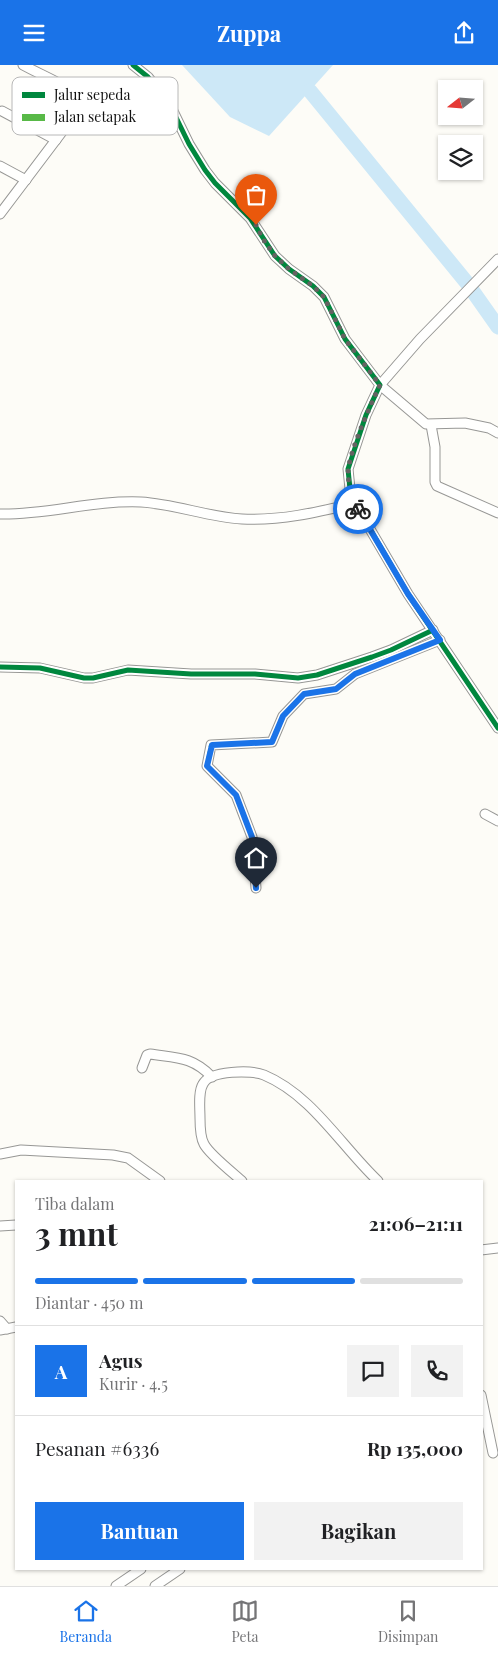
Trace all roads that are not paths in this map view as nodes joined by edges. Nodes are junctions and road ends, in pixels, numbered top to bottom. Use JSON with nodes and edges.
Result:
{"nodes":[{"id":1,"x":23,"y":65,"type":"edge"},
{"id":2,"x":133,"y":65,"type":"edge"},
{"id":3,"x":46,"y":77,"type":"edge"},
{"id":4,"x":148,"y":77,"type":"edge"},
{"id":5,"x":2,"y":111,"type":"dead end"},
{"id":6,"x":12,"y":116,"type":"edge"},
{"id":7,"x":178,"y":121,"type":"edge"},
{"id":8,"x":47,"y":135,"type":"edge"},
{"id":9,"x":60,"y":135,"type":"edge"},
{"id":10,"x":56,"y":140,"type":"junction"},
{"id":11,"x":0,"y":166,"type":"edge"},
{"id":12,"x":26,"y":180,"type":"junction"},
{"id":13,"x":0,"y":214,"type":"edge"},
{"id":14,"x":498,"y":259,"type":"edge"},
{"id":15,"x":380,"y":385,"type":"junction"},
{"id":16,"x":431,"y":425,"type":"junction"},
{"id":17,"x":498,"y":433,"type":"edge"},
{"id":18,"x":356,"y":503,"type":"junction"},
{"id":19,"x":498,"y":513,"type":"edge"},
{"id":20,"x":0,"y":514,"type":"edge"},
{"id":21,"x":433,"y":630,"type":"junction"},
{"id":22,"x":440,"y":640,"type":"junction"},
{"id":23,"x":0,"y":667,"type":"edge"},
{"id":24,"x":498,"y":728,"type":"edge"},
{"id":25,"x":485,"y":814,"type":"dead end"},
{"id":26,"x":498,"y":821,"type":"edge"},
{"id":27,"x":256,"y":888,"type":"dead end"},
{"id":28,"x":142,"y":1068,"type":"dead end"},
{"id":29,"x":212,"y":1077,"type":"junction"},
{"id":30,"x":0,"y":1154,"type":"edge"},
{"id":31,"x":159,"y":1180,"type":"edge"},
{"id":32,"x":241,"y":1180,"type":"edge"},
{"id":33,"x":377,"y":1180,"type":"edge"},
{"id":34,"x":15,"y":1225,"type":"edge"},
{"id":35,"x":0,"y":1226,"type":"edge"},
{"id":36,"x":498,"y":1248,"type":"edge"},
{"id":37,"x":483,"y":1250,"type":"edge"},
{"id":38,"x":0,"y":1321,"type":"edge"},
{"id":39,"x":8,"y":1329,"type":"edge"},
{"id":40,"x":483,"y":1405,"type":"edge"},
{"id":41,"x":493,"y":1453,"type":"dead end"},
{"id":42,"x":140,"y":1570,"type":"edge"},
{"id":43,"x":179,"y":1570,"type":"edge"},
{"id":44,"x":116,"y":1586,"type":"edge"},
{"id":45,"x":155,"y":1586,"type":"edge"}],
"edges":[{"from":1,"to":3,"type":"street"},
{"from":2,"to":4,"type":"street"},
{"from":5,"to":6,"type":"street"},
{"from":7,"to":15,"type":"street"},
{"from":8,"to":10,"type":"street"},
{"from":9,"to":10,"type":"street"},
{"from":10,"to":12,"type":"street"},
{"from":11,"to":12,"type":"street"},
{"from":12,"to":13,"type":"street"},
{"from":14,"to":15,"type":"street"},
{"from":15,"to":16,"type":"street"},
{"from":15,"to":18,"type":"street"},
{"from":16,"to":17,"type":"street"},
{"from":16,"to":19,"type":"street"},
{"from":18,"to":20,"type":"street"},
{"from":18,"to":21,"type":"street"},
{"from":21,"to":22,"type":"street"},
{"from":21,"to":23,"type":"street"},
{"from":22,"to":24,"type":"street"},
{"from":22,"to":27,"type":"street"},
{"from":25,"to":26,"type":"street"},
{"from":28,"to":29,"type":"street"},
{"from":29,"to":32,"type":"street"},
{"from":29,"to":33,"type":"street"},
{"from":30,"to":31,"type":"street"},
{"from":34,"to":35,"type":"street"},
{"from":36,"to":37,"type":"street"},
{"from":38,"to":39,"type":"street"},
{"from":40,"to":41,"type":"street"},
{"from":42,"to":44,"type":"street"},
{"from":43,"to":45,"type":"street"}]}
